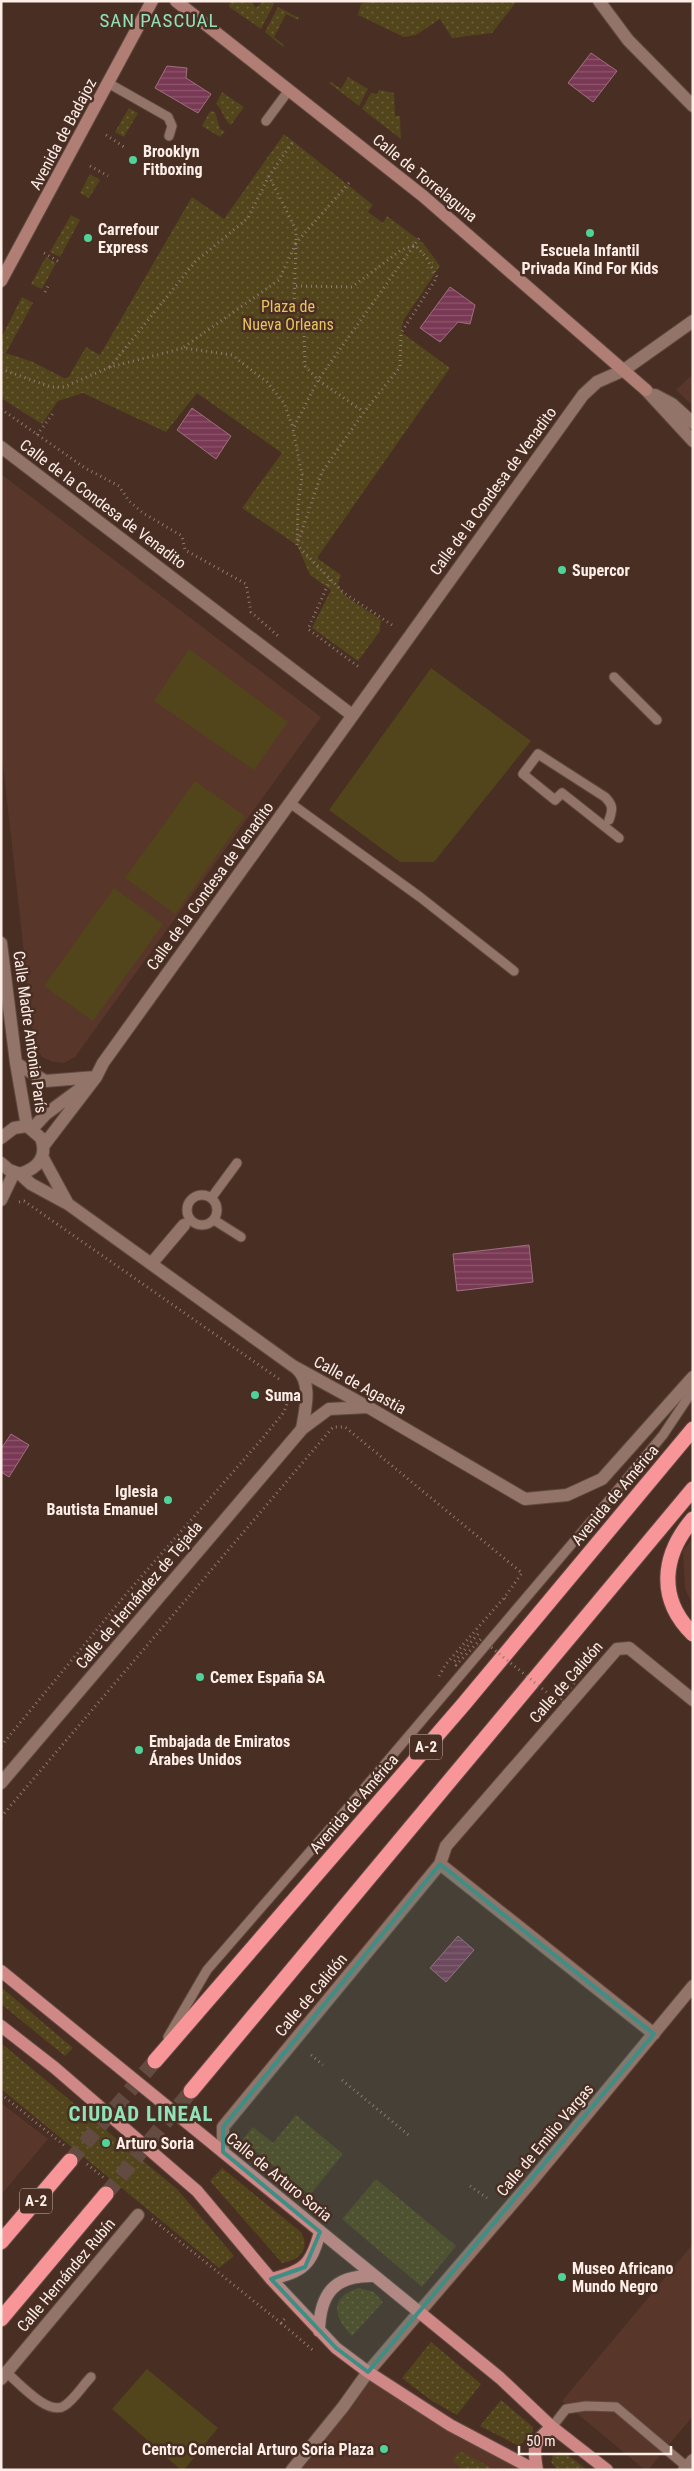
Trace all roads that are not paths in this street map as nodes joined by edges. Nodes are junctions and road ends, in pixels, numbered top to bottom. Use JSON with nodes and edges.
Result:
{"nodes":[{"id":1,"x":152,"y":1,"type":"edge"},
{"id":2,"x":176,"y":1,"type":"edge"},
{"id":3,"x":599,"y":1,"type":"edge"},
{"id":4,"x":108,"y":83,"type":"junction"},
{"id":5,"x":289,"y":90,"type":"junction"},
{"id":6,"x":693,"y":106,"type":"edge"},
{"id":7,"x":266,"y":121,"type":"dead end"},
{"id":8,"x":168,"y":136,"type":"dead end"},
{"id":9,"x":1,"y":281,"type":"edge"},
{"id":10,"x":693,"y":322,"type":"edge"},
{"id":11,"x":624,"y":370,"type":"junction"},
{"id":12,"x":646,"y":390,"type":"junction"},
{"id":13,"x":693,"y":423,"type":"edge"},
{"id":14,"x":693,"y":441,"type":"edge"},
{"id":15,"x":1,"y":447,"type":"edge"},
{"id":16,"x":614,"y":677,"type":"dead end"},
{"id":17,"x":352,"y":715,"type":"junction"},
{"id":18,"x":657,"y":720,"type":"dead end"},
{"id":19,"x":290,"y":803,"type":"junction"},
{"id":20,"x":609,"y":820,"type":"dead end"},
{"id":21,"x":619,"y":838,"type":"dead end"},
{"id":22,"x":1,"y":943,"type":"edge"},
{"id":23,"x":514,"y":972,"type":"dead end"},
{"id":24,"x":16,"y":1063,"type":"junction"},
{"id":25,"x":96,"y":1077,"type":"junction"},
{"id":26,"x":29,"y":1128,"type":"junction"},
{"id":27,"x":1,"y":1138,"type":"edge"},
{"id":28,"x":43,"y":1151,"type":"junction"},
{"id":29,"x":1,"y":1163,"type":"edge"},
{"id":30,"x":237,"y":1163,"type":"dead end"},
{"id":31,"x":17,"y":1173,"type":"junction"},
{"id":32,"x":212,"y":1197,"type":"junction"},
{"id":33,"x":8,"y":1201,"type":"edge"},
{"id":34,"x":68,"y":1204,"type":"junction"},
{"id":35,"x":214,"y":1220,"type":"junction"},
{"id":36,"x":187,"y":1223,"type":"junction"},
{"id":37,"x":240,"y":1238,"type":"dead end"},
{"id":38,"x":152,"y":1264,"type":"junction"},
{"id":39,"x":293,"y":1366,"type":"junction"},
{"id":40,"x":693,"y":1377,"type":"edge"},
{"id":41,"x":693,"y":1390,"type":"edge"},
{"id":42,"x":368,"y":1407,"type":"junction"},
{"id":43,"x":302,"y":1429,"type":"junction"},
{"id":44,"x":693,"y":1429,"type":"edge"},
{"id":45,"x":693,"y":1489,"type":"edge"},
{"id":46,"x":567,"y":1495,"type":"joint"},
{"id":47,"x":693,"y":1518,"type":"edge"},
{"id":48,"x":693,"y":1634,"type":"edge"},
{"id":49,"x":693,"y":1700,"type":"edge"},
{"id":50,"x":1,"y":1783,"type":"edge"},
{"id":51,"x":440,"y":1864,"type":"junction"},
{"id":52,"x":1,"y":1971,"type":"edge"},
{"id":53,"x":693,"y":1986,"type":"edge"},
{"id":54,"x":1,"y":2026,"type":"edge"},
{"id":55,"x":654,"y":2034,"type":"junction"},
{"id":56,"x":155,"y":2061,"type":"joint"},
{"id":57,"x":191,"y":2091,"type":"tunnel mouth"},
{"id":58,"x":223,"y":2152,"type":"junction"},
{"id":59,"x":70,"y":2161,"type":"tunnel mouth"},
{"id":60,"x":106,"y":2194,"type":"tunnel mouth"},
{"id":61,"x":138,"y":2215,"type":"dead end"},
{"id":62,"x":320,"y":2232,"type":"junction"},
{"id":63,"x":1,"y":2242,"type":"edge"},
{"id":64,"x":373,"y":2276,"type":"junction"},
{"id":65,"x":271,"y":2279,"type":"junction"},
{"id":66,"x":419,"y":2313,"type":"junction"},
{"id":67,"x":1,"y":2319,"type":"edge"},
{"id":68,"x":319,"y":2331,"type":"junction"},
{"id":69,"x":368,"y":2372,"type":"junction"},
{"id":70,"x":4,"y":2376,"type":"edge"},
{"id":71,"x":91,"y":2377,"type":"dead end"},
{"id":72,"x":552,"y":2426,"type":"junction"},
{"id":73,"x":688,"y":2466,"type":"edge"},
{"id":74,"x":292,"y":2470,"type":"edge"},
{"id":75,"x":536,"y":2470,"type":"edge"},
{"id":76,"x":607,"y":2470,"type":"edge"}],
"edges":[{"from":1,"to":4,"type":"street","name":"Avenida de Badajoz"},
{"from":2,"to":5,"type":"street","name":"Calle de Torrelaguna"},
{"from":3,"to":6,"type":"street"},
{"from":4,"to":8,"type":"lane"},
{"from":4,"to":9,"type":"street","name":"Avenida de Badajoz"},
{"from":5,"to":7,"type":"lane"},
{"from":5,"to":11,"type":"street","name":"Calle de Torrelaguna"},
{"from":10,"to":11,"type":"street","name":"Calle de la Condesa de Venadito"},
{"from":11,"to":12,"type":"street","name":"Calle de Torrelaguna"},
{"from":11,"to":17,"type":"street","name":"Calle de la Condesa de Venadito"},
{"from":12,"to":13,"type":"street","name":"Calle de Torrelaguna"},
{"from":12,"to":14,"type":"street","name":"Calle de Torrelaguna"},
{"from":15,"to":17,"type":"street","name":"Calle de la Condesa de Venadito"},
{"from":16,"to":18,"type":"lane"},
{"from":17,"to":19,"type":"street","name":"Calle de la Condesa de Venadito"},
{"from":19,"to":23,"type":"lane"},
{"from":19,"to":25,"type":"street","name":"Calle de la Condesa de Venadito"},
{"from":20,"to":21,"type":"lane"},
{"from":22,"to":24,"type":"street","name":"Calle Madre Antonia París"},
{"from":24,"to":25,"type":"street"},
{"from":24,"to":26,"type":"street","name":"Calle Madre Antonia París"},
{"from":25,"to":26,"type":"street","name":"Calle de la Condesa de Venadito"},
{"from":25,"to":28,"type":"street","name":"Calle de la Condesa de Venadito"},
{"from":26,"to":27,"type":"street"},
{"from":26,"to":28,"type":"street","name":"Calle de Agastia"},
{"from":28,"to":31,"type":"street","name":"Calle de la Condesa de Venadito"},
{"from":28,"to":34,"type":"street","name":"Calle de Agastia"},
{"from":29,"to":31,"type":"street","name":"Calle de Agastia"},
{"from":30,"to":32,"type":"lane"},
{"from":31,"to":33,"type":"street"},
{"from":31,"to":34,"type":"street","name":"Calle de Agastia"},
{"from":32,"to":35,"type":"lane"},
{"from":32,"to":36,"type":"lane"},
{"from":34,"to":38,"type":"street","name":"Calle de Agastia"},
{"from":35,"to":36,"type":"lane"},
{"from":35,"to":37,"type":"lane"},
{"from":36,"to":38,"type":"street"},
{"from":38,"to":39,"type":"street","name":"Calle de Agastia"},
{"from":39,"to":42,"type":"street","name":"Calle de Agastia"},
{"from":39,"to":43,"type":"street"},
{"from":40,"to":46,"type":"street","name":"Avenida de América"},
{"from":41,"to":56,"type":"lane"},
{"from":42,"to":43,"type":"street","name":"Calle de Hernández de Tejada"},
{"from":42,"to":46,"type":"street","name":"Calle de Agastia"},
{"from":43,"to":50,"type":"street","name":"Calle de Hernández de Tejada"},
{"from":44,"to":56,"type":"highway","name":"Avenida de América","number":"A-2"},
{"from":45,"to":57,"type":"highway","number":"A-2"},
{"from":47,"to":48,"type":"highway"},
{"from":49,"to":51,"type":"street","name":"Calle de Calidón"},
{"from":51,"to":55,"type":"street"},
{"from":51,"to":58,"type":"street","name":"Calle de Calidón"},
{"from":52,"to":58,"type":"main road","name":"Calle de Arturo Soria"},
{"from":53,"to":55,"type":"street","name":"Calle de Emilio Vargas"},
{"from":54,"to":65,"type":"main road"},
{"from":55,"to":66,"type":"street","name":"Calle de Emilio Vargas"},
{"from":58,"to":62,"type":"main road","name":"Calle de Arturo Soria"},
{"from":59,"to":63,"type":"highway","number":"A-2"},
{"from":60,"to":67,"type":"highway"},
{"from":61,"to":70,"type":"street","name":"Calle Hernández Rubín"},
{"from":62,"to":64,"type":"main road","name":"Calle de Arturo Soria"},
{"from":62,"to":65,"type":"main road"},
{"from":64,"to":66,"type":"main road","name":"Calle de Arturo Soria"},
{"from":64,"to":68,"type":"main road"},
{"from":65,"to":68,"type":"main road"},
{"from":66,"to":69,"type":"street"},
{"from":66,"to":72,"type":"main road","name":"Calle de Arturo Soria"},
{"from":68,"to":69,"type":"main road"},
{"from":69,"to":74,"type":"street"},
{"from":69,"to":75,"type":"main road"},
{"from":70,"to":71,"type":"lane"},
{"from":72,"to":73,"type":"lane"},
{"from":72,"to":75,"type":"main road"},
{"from":72,"to":76,"type":"main road","name":"Calle de Arturo Soria"}]}
